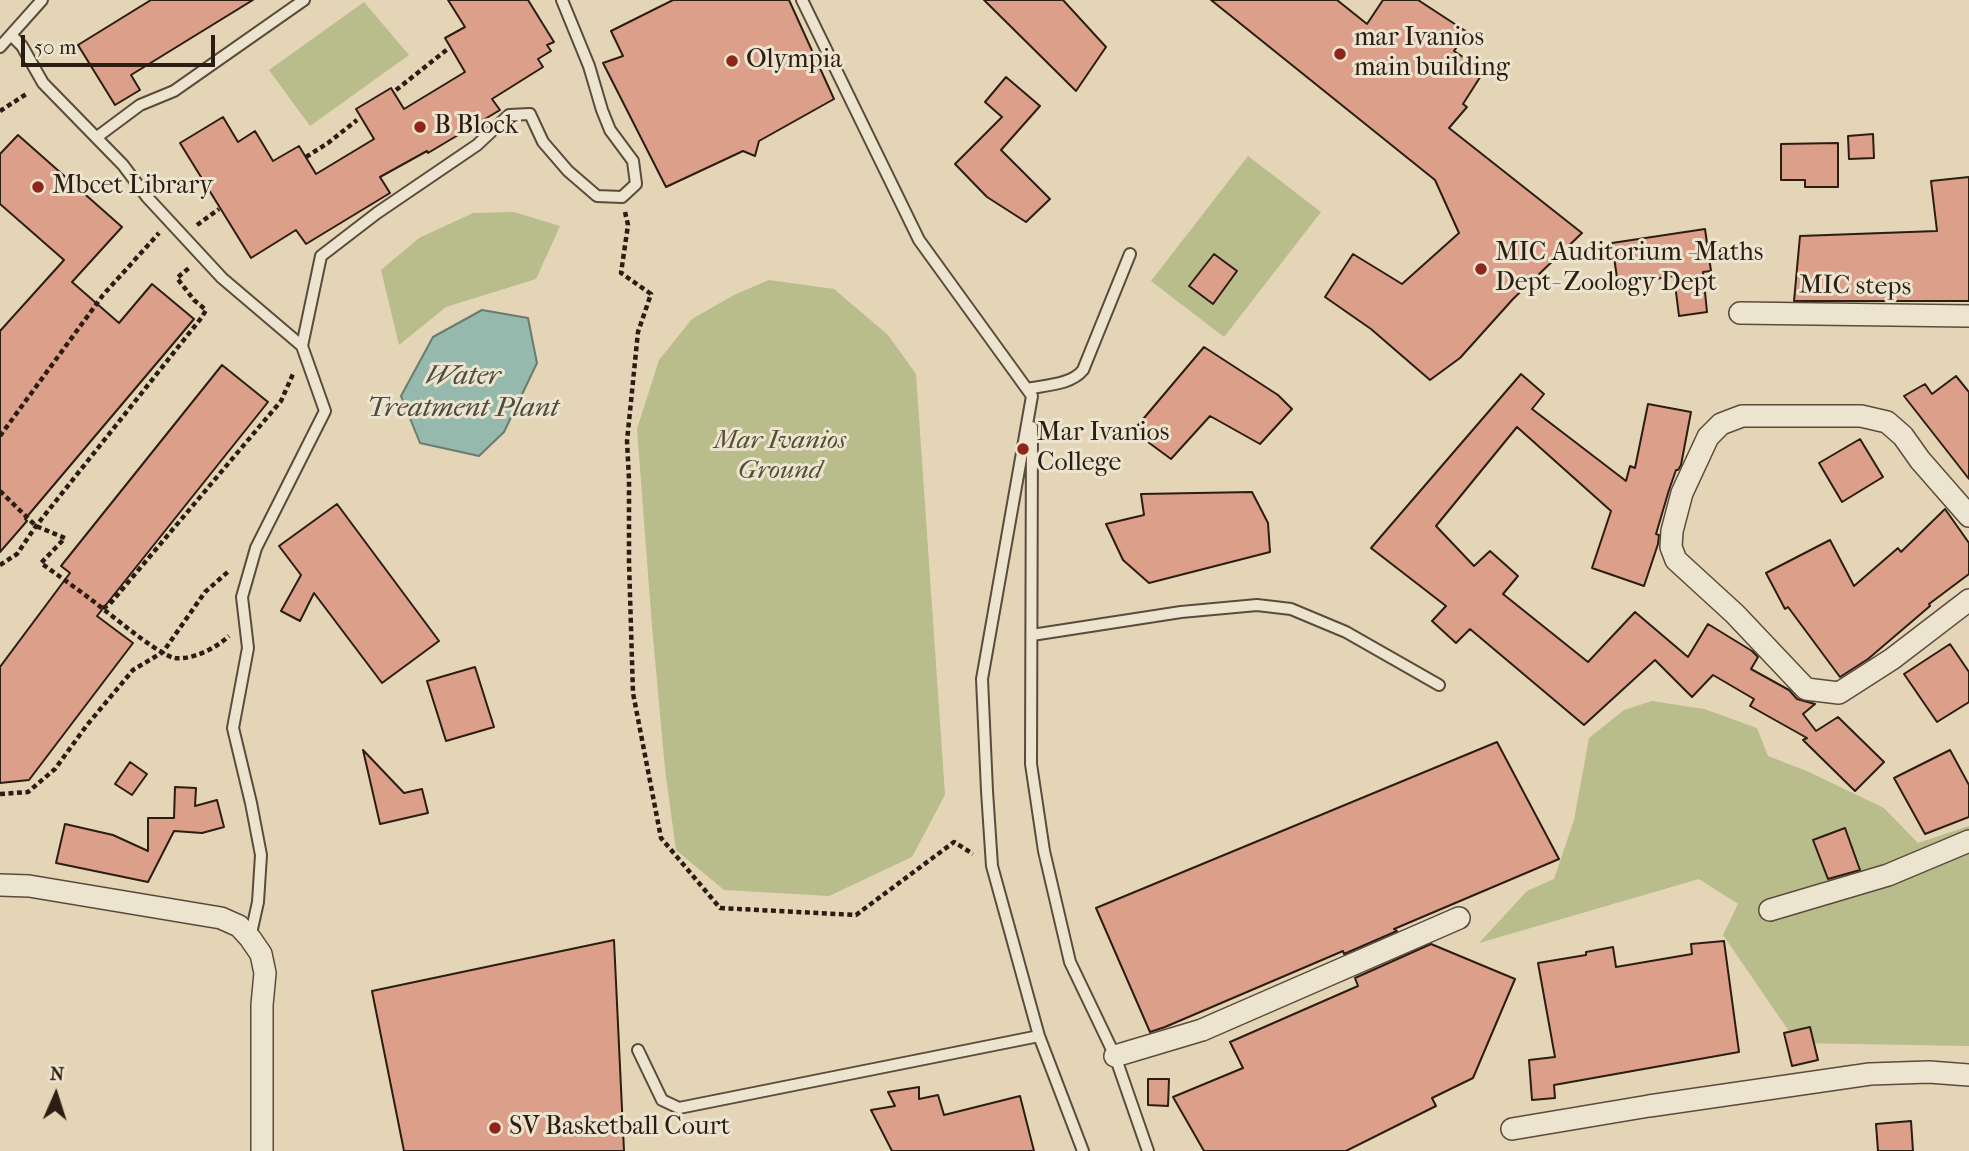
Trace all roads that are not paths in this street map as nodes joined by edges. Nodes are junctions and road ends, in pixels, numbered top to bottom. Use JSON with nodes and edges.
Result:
{"nodes":[{"id":1,"x":42,"y":0,"type":"edge"},
{"id":2,"x":303,"y":0,"type":"edge"},
{"id":3,"x":562,"y":0,"type":"edge"},
{"id":4,"x":802,"y":0,"type":"edge"},
{"id":5,"x":12,"y":36,"type":"junction"},
{"id":6,"x":0,"y":47,"type":"edge"},
{"id":7,"x":97,"y":137,"type":"junction"},
{"id":8,"x":1130,"y":254,"type":"dead end"},
{"id":9,"x":1741,"y":313,"type":"dead end"},
{"id":10,"x":1969,"y":316,"type":"edge"},
{"id":11,"x":303,"y":349,"type":"junction"},
{"id":12,"x":1030,"y":393,"type":"junction"},
{"id":13,"x":1969,"y":516,"type":"edge"},
{"id":14,"x":1969,"y":600,"type":"edge"},
{"id":15,"x":1032,"y":635,"type":"junction"},
{"id":16,"x":1439,"y":685,"type":"dead end"},
{"id":17,"x":1969,"y":841,"type":"edge"},
{"id":18,"x":0,"y":885,"type":"edge"},
{"id":19,"x":1770,"y":910,"type":"dead end"},
{"id":20,"x":1459,"y":918,"type":"dead end"},
{"id":21,"x":250,"y":938,"type":"junction"},
{"id":22,"x":1039,"y":1036,"type":"junction"},
{"id":23,"x":638,"y":1049,"type":"dead end"},
{"id":24,"x":1115,"y":1056,"type":"junction"},
{"id":25,"x":1969,"y":1074,"type":"edge"},
{"id":26,"x":1512,"y":1129,"type":"dead end"},
{"id":27,"x":262,"y":1151,"type":"edge"},
{"id":28,"x":1083,"y":1151,"type":"edge"},
{"id":29,"x":1148,"y":1151,"type":"edge"}],
"edges":[{"from":1,"to":5,"type":"lane"},
{"from":2,"to":7,"type":"lane"},
{"from":3,"to":11,"type":"lane"},
{"from":4,"to":12,"type":"lane"},
{"from":5,"to":6,"type":"lane"},
{"from":5,"to":7,"type":"lane"},
{"from":7,"to":11,"type":"lane"},
{"from":8,"to":12,"type":"lane"},
{"from":9,"to":10,"type":"street","name":"MIC steps"},
{"from":11,"to":21,"type":"lane"},
{"from":12,"to":15,"type":"lane"},
{"from":12,"to":22,"type":"lane"},
{"from":13,"to":14,"type":"street"},
{"from":15,"to":16,"type":"lane"},
{"from":15,"to":24,"type":"lane"},
{"from":17,"to":19,"type":"street"},
{"from":18,"to":21,"type":"street"},
{"from":20,"to":24,"type":"street"},
{"from":21,"to":27,"type":"street"},
{"from":22,"to":23,"type":"lane"},
{"from":22,"to":28,"type":"lane"},
{"from":24,"to":29,"type":"lane"},
{"from":25,"to":26,"type":"street"}]}
